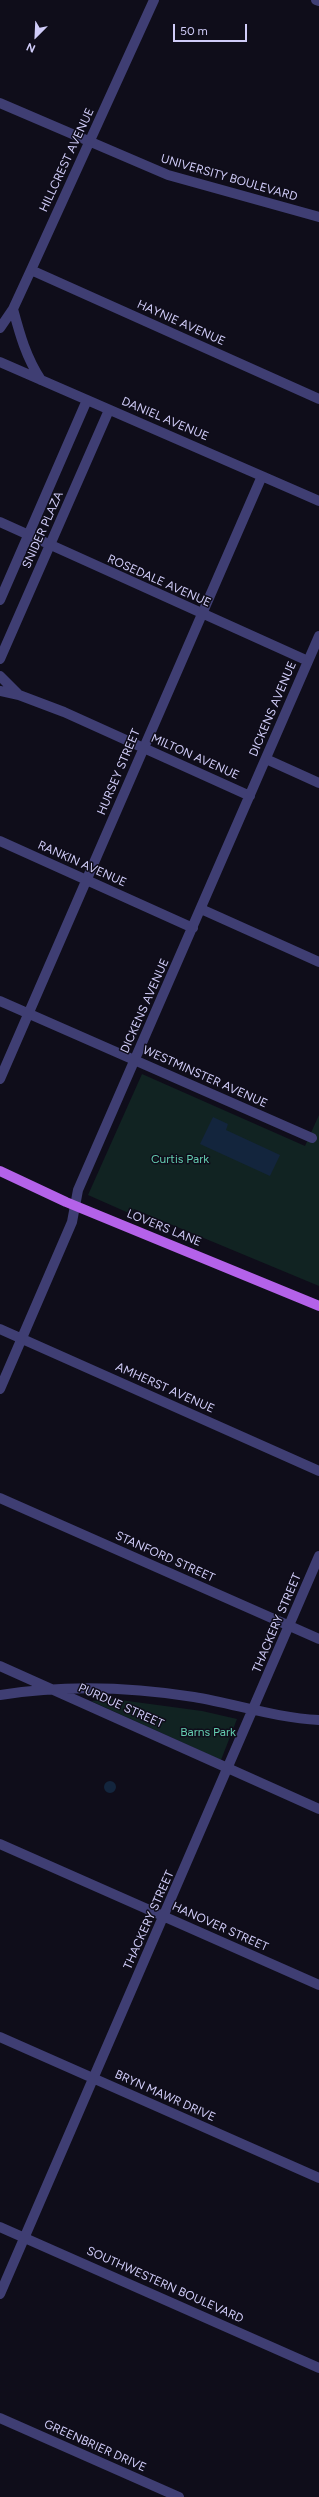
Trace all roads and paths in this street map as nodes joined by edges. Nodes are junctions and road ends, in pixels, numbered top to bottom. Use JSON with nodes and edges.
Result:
{"nodes":[{"id":1,"x":154,"y":0,"type":"edge"},
{"id":2,"x":316,"y":0,"type":"edge"},
{"id":3,"x":319,"y":1,"type":"edge"},
{"id":4,"x":0,"y":103,"type":"edge"},
{"id":5,"x":90,"y":142,"type":"junction"},
{"id":6,"x":319,"y":217,"type":"edge"},
{"id":7,"x":31,"y":270,"type":"junction"},
{"id":8,"x":13,"y":309,"type":"junction"},
{"id":9,"x":0,"y":328,"type":"edge"},
{"id":10,"x":0,"y":362,"type":"edge"},
{"id":11,"x":41,"y":380,"type":"junction"},
{"id":12,"x":319,"y":399,"type":"edge"},
{"id":13,"x":87,"y":400,"type":"junction"},
{"id":14,"x":109,"y":410,"type":"junction"},
{"id":15,"x":262,"y":476,"type":"junction"},
{"id":16,"x":319,"y":501,"type":"edge"},
{"id":17,"x":0,"y":522,"type":"edge"},
{"id":18,"x":28,"y":534,"type":"junction"},
{"id":19,"x":50,"y":546,"type":"junction"},
{"id":20,"x":0,"y":600,"type":"edge"},
{"id":21,"x":202,"y":614,"type":"junction"},
{"id":22,"x":319,"y":636,"type":"edge"},
{"id":23,"x":0,"y":659,"type":"edge"},
{"id":24,"x":308,"y":661,"type":"junction"},
{"id":25,"x":0,"y":676,"type":"edge"},
{"id":26,"x":0,"y":691,"type":"edge"},
{"id":27,"x":19,"y":695,"type":"junction"},
{"id":28,"x":144,"y":748,"type":"junction"},
{"id":29,"x":266,"y":759,"type":"junction"},
{"id":30,"x":319,"y":783,"type":"edge"},
{"id":31,"x":250,"y":796,"type":"junction"},
{"id":32,"x":0,"y":841,"type":"edge"},
{"id":33,"x":86,"y":880,"type":"junction"},
{"id":34,"x":201,"y":909,"type":"junction"},
{"id":35,"x":193,"y":928,"type":"junction"},
{"id":36,"x":319,"y":962,"type":"edge"},
{"id":37,"x":0,"y":1001,"type":"edge"},
{"id":38,"x":28,"y":1013,"type":"junction"},
{"id":39,"x":135,"y":1060,"type":"junction"},
{"id":40,"x":0,"y":1079,"type":"edge"},
{"id":41,"x":312,"y":1138,"type":"dead end"},
{"id":42,"x":0,"y":1171,"type":"edge"},
{"id":43,"x":76,"y":1206,"type":"junction"},
{"id":44,"x":319,"y":1306,"type":"edge"},
{"id":45,"x":0,"y":1329,"type":"edge"},
{"id":46,"x":23,"y":1339,"type":"junction"},
{"id":47,"x":0,"y":1389,"type":"edge"},
{"id":48,"x":319,"y":1470,"type":"edge"},
{"id":49,"x":0,"y":1498,"type":"edge"},
{"id":50,"x":319,"y":1556,"type":"edge"},
{"id":51,"x":289,"y":1626,"type":"junction"},
{"id":52,"x":319,"y":1639,"type":"edge"},
{"id":53,"x":0,"y":1666,"type":"edge"},
{"id":54,"x":54,"y":1690,"type":"junction"},
{"id":55,"x":0,"y":1695,"type":"edge"},
{"id":56,"x":254,"y":1710,"type":"junction"},
{"id":57,"x":319,"y":1720,"type":"edge"},
{"id":58,"x":228,"y":1769,"type":"junction"},
{"id":59,"x":319,"y":1809,"type":"edge"},
{"id":60,"x":0,"y":1844,"type":"edge"},
{"id":61,"x":165,"y":1916,"type":"junction"},
{"id":62,"x":319,"y":1985,"type":"edge"},
{"id":63,"x":0,"y":2037,"type":"edge"},
{"id":64,"x":94,"y":2079,"type":"junction"},
{"id":65,"x":319,"y":2178,"type":"edge"},
{"id":66,"x":0,"y":2227,"type":"edge"},
{"id":67,"x":25,"y":2238,"type":"junction"},
{"id":68,"x":0,"y":2294,"type":"edge"},
{"id":69,"x":319,"y":2368,"type":"edge"},
{"id":70,"x":0,"y":2418,"type":"edge"},
{"id":71,"x":179,"y":2497,"type":"edge"}],
"edges":[{"from":1,"to":5,"type":"street","name":"HILLCREST AVENUE"},
{"from":2,"to":3,"type":"street"},
{"from":4,"to":5,"type":"street","name":"UNIVERSITY BOULEVARD"},
{"from":5,"to":6,"type":"street","name":"UNIVERSITY BOULEVARD"},
{"from":5,"to":7,"type":"street","name":"HILLCREST AVENUE"},
{"from":7,"to":8,"type":"street","name":"HILLCREST AVENUE"},
{"from":7,"to":12,"type":"street","name":"HAYNIE AVENUE"},
{"from":8,"to":9,"type":"street","name":"HILLCREST AVENUE"},
{"from":8,"to":11,"type":"street"},
{"from":10,"to":11,"type":"street","name":"DANIEL AVENUE"},
{"from":11,"to":13,"type":"street","name":"DANIEL AVENUE"},
{"from":13,"to":14,"type":"street","name":"DANIEL AVENUE"},
{"from":13,"to":18,"type":"street","name":"SNIDER PLAZA"},
{"from":14,"to":15,"type":"street","name":"DANIEL AVENUE"},
{"from":14,"to":19,"type":"street","name":"SNIDER PLAZA"},
{"from":15,"to":16,"type":"street","name":"DANIEL AVENUE"},
{"from":15,"to":21,"type":"street","name":"HURSEY STREET"},
{"from":17,"to":18,"type":"street","name":"ROSEDALE AVENUE"},
{"from":18,"to":19,"type":"street","name":"ROSEDALE AVENUE"},
{"from":18,"to":20,"type":"street","name":"SNIDER PLAZA"},
{"from":19,"to":21,"type":"street","name":"ROSEDALE AVENUE"},
{"from":19,"to":23,"type":"street","name":"SNIDER PLAZA"},
{"from":21,"to":24,"type":"street","name":"ROSEDALE AVENUE"},
{"from":21,"to":28,"type":"street","name":"HURSEY STREET"},
{"from":22,"to":24,"type":"street","name":"DICKENS AVENUE"},
{"from":24,"to":29,"type":"street","name":"DICKENS AVENUE"},
{"from":25,"to":27,"type":"street","name":"MILTON AVENUE"},
{"from":26,"to":27,"type":"street","name":"MILTON AVENUE"},
{"from":27,"to":28,"type":"street","name":"MILTON AVENUE"},
{"from":28,"to":31,"type":"street","name":"MILTON AVENUE"},
{"from":28,"to":33,"type":"street","name":"HURSEY STREET"},
{"from":29,"to":30,"type":"street"},
{"from":29,"to":31,"type":"street","name":"DICKENS AVENUE"},
{"from":31,"to":34,"type":"street","name":"DICKENS AVENUE"},
{"from":32,"to":33,"type":"street","name":"RANKIN AVENUE"},
{"from":33,"to":35,"type":"street","name":"RANKIN AVENUE"},
{"from":33,"to":38,"type":"street","name":"HURSEY STREET"},
{"from":34,"to":35,"type":"street","name":"DICKENS AVENUE"},
{"from":34,"to":36,"type":"street"},
{"from":35,"to":39,"type":"street","name":"DICKENS AVENUE"},
{"from":37,"to":38,"type":"street","name":"WESTMINSTER AVENUE"},
{"from":38,"to":39,"type":"street","name":"WESTMINSTER AVENUE"},
{"from":38,"to":40,"type":"street","name":"HURSEY STREET"},
{"from":39,"to":41,"type":"street","name":"WESTMINSTER AVENUE"},
{"from":39,"to":43,"type":"street","name":"DICKENS AVENUE"},
{"from":42,"to":43,"type":"main road","name":"LOVERS LANE"},
{"from":43,"to":44,"type":"main road","name":"LOVERS LANE"},
{"from":43,"to":46,"type":"street","name":"DICKENS AVENUE"},
{"from":45,"to":46,"type":"street","name":"AMHERST AVENUE"},
{"from":46,"to":47,"type":"street","name":"DICKENS AVENUE"},
{"from":46,"to":48,"type":"street","name":"AMHERST AVENUE"},
{"from":49,"to":51,"type":"street","name":"STANFORD STREET"},
{"from":50,"to":51,"type":"street","name":"THACKERY STREET"},
{"from":51,"to":52,"type":"street","name":"STANFORD STREET"},
{"from":51,"to":56,"type":"street","name":"THACKERY STREET"},
{"from":53,"to":54,"type":"street","name":"PURDUE STREET"},
{"from":54,"to":55,"type":"street"},
{"from":54,"to":56,"type":"street"},
{"from":54,"to":58,"type":"street","name":"PURDUE STREET"},
{"from":56,"to":57,"type":"street"},
{"from":56,"to":58,"type":"street","name":"THACKERY STREET"},
{"from":58,"to":59,"type":"street","name":"PURDUE STREET"},
{"from":58,"to":61,"type":"street","name":"THACKERY STREET"},
{"from":60,"to":61,"type":"street","name":"HANOVER STREET"},
{"from":61,"to":62,"type":"street","name":"HANOVER STREET"},
{"from":61,"to":64,"type":"street","name":"THACKERY STREET"},
{"from":63,"to":64,"type":"street","name":"BRYN MAWR DRIVE"},
{"from":64,"to":65,"type":"street","name":"BRYN MAWR DRIVE"},
{"from":64,"to":67,"type":"street","name":"THACKERY STREET"},
{"from":66,"to":67,"type":"street","name":"SOUTHWESTERN BOULEVARD"},
{"from":67,"to":68,"type":"street","name":"THACKERY STREET"},
{"from":67,"to":69,"type":"street","name":"SOUTHWESTERN BOULEVARD"},
{"from":70,"to":71,"type":"street","name":"GREENBRIER DRIVE"}]}
